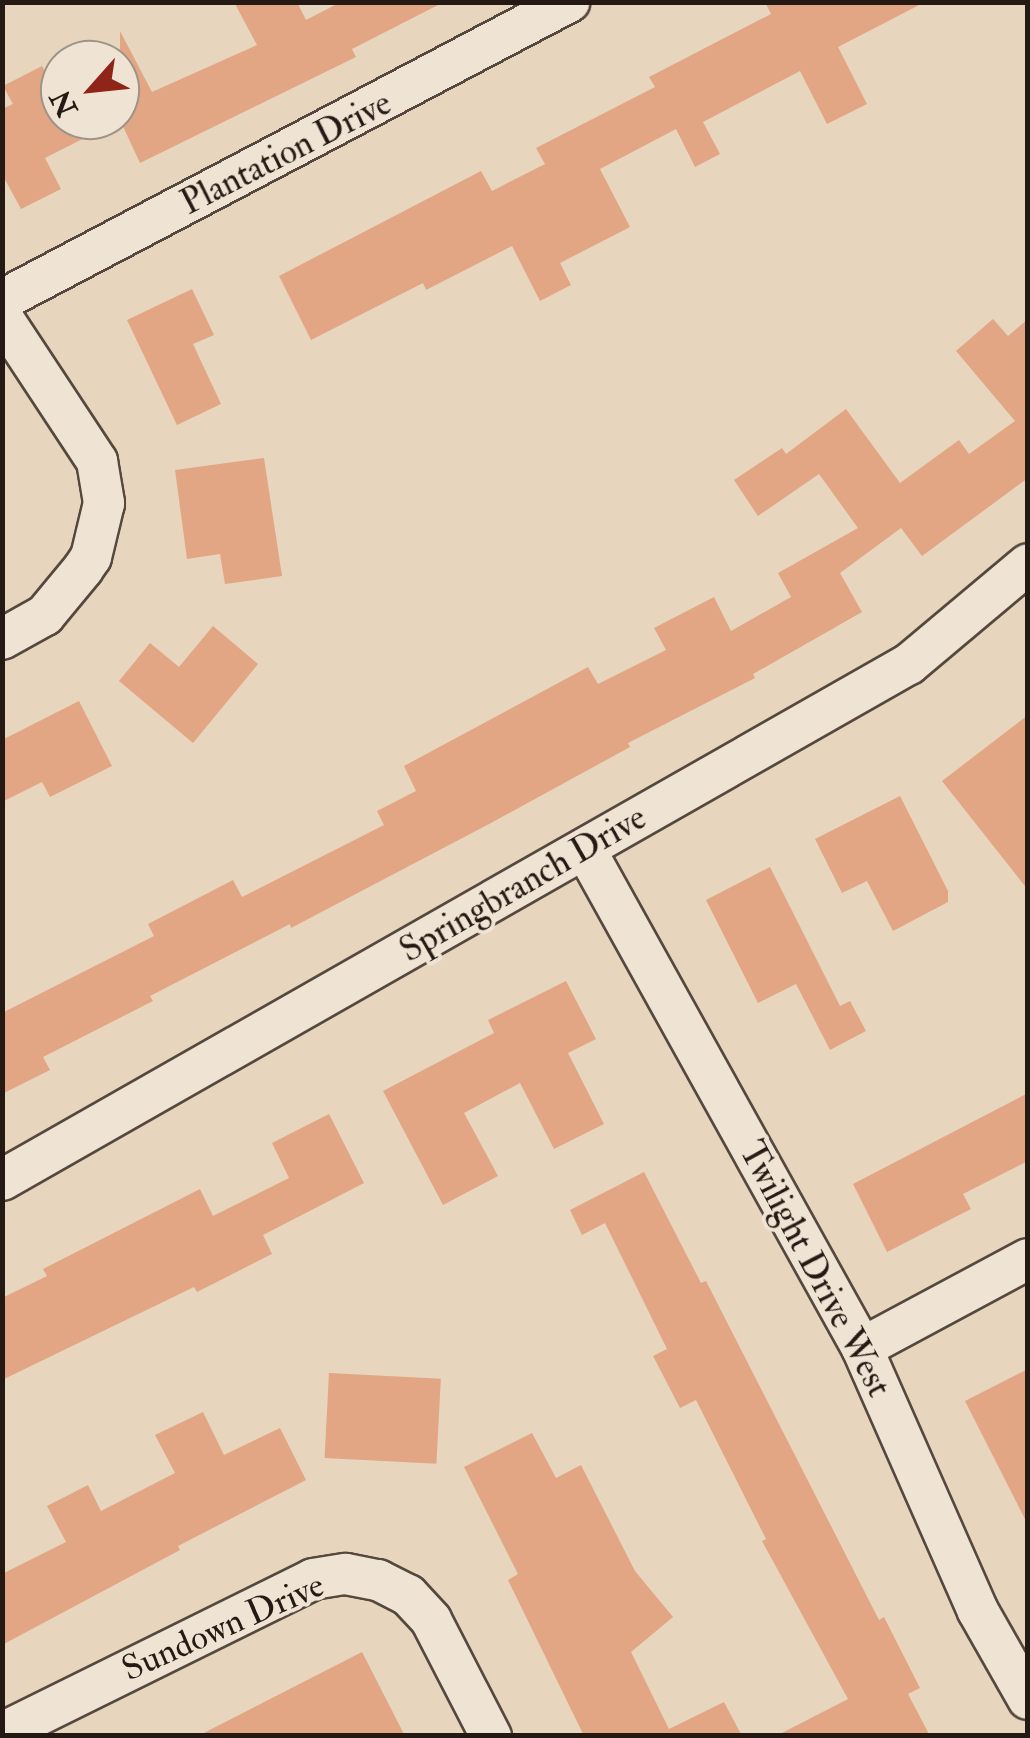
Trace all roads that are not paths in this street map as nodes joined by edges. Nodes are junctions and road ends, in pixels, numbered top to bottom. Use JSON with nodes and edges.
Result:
{"nodes":[{"id":1,"x":569,"y":2,"type":"edge"},
{"id":2,"x":2,"y":300,"type":"edge"},
{"id":3,"x":2,"y":317,"type":"edge"},
{"id":4,"x":1028,"y":564,"type":"edge"},
{"id":5,"x":2,"y":639,"type":"edge"},
{"id":6,"x":585,"y":848,"type":"junction"},
{"id":7,"x":2,"y":1180,"type":"edge"},
{"id":8,"x":1028,"y":1259,"type":"edge"},
{"id":9,"x":862,"y":1348,"type":"junction"},
{"id":10,"x":1028,"y":1699,"type":"edge"},
{"id":11,"x":2,"y":1733,"type":"edge"},
{"id":12,"x":491,"y":1736,"type":"edge"}],
"edges":[{"from":1,"to":2,"type":"street","name":"Plantation Drive"},
{"from":3,"to":5,"type":"street"},
{"from":4,"to":6,"type":"street","name":"Springbranch Drive"},
{"from":6,"to":7,"type":"street","name":"Springbranch Drive"},
{"from":6,"to":9,"type":"street","name":"Twilight Drive West"},
{"from":8,"to":9,"type":"street"},
{"from":9,"to":10,"type":"street","name":"Twilight Drive West"},
{"from":11,"to":12,"type":"street","name":"Sundown Drive"}]}
